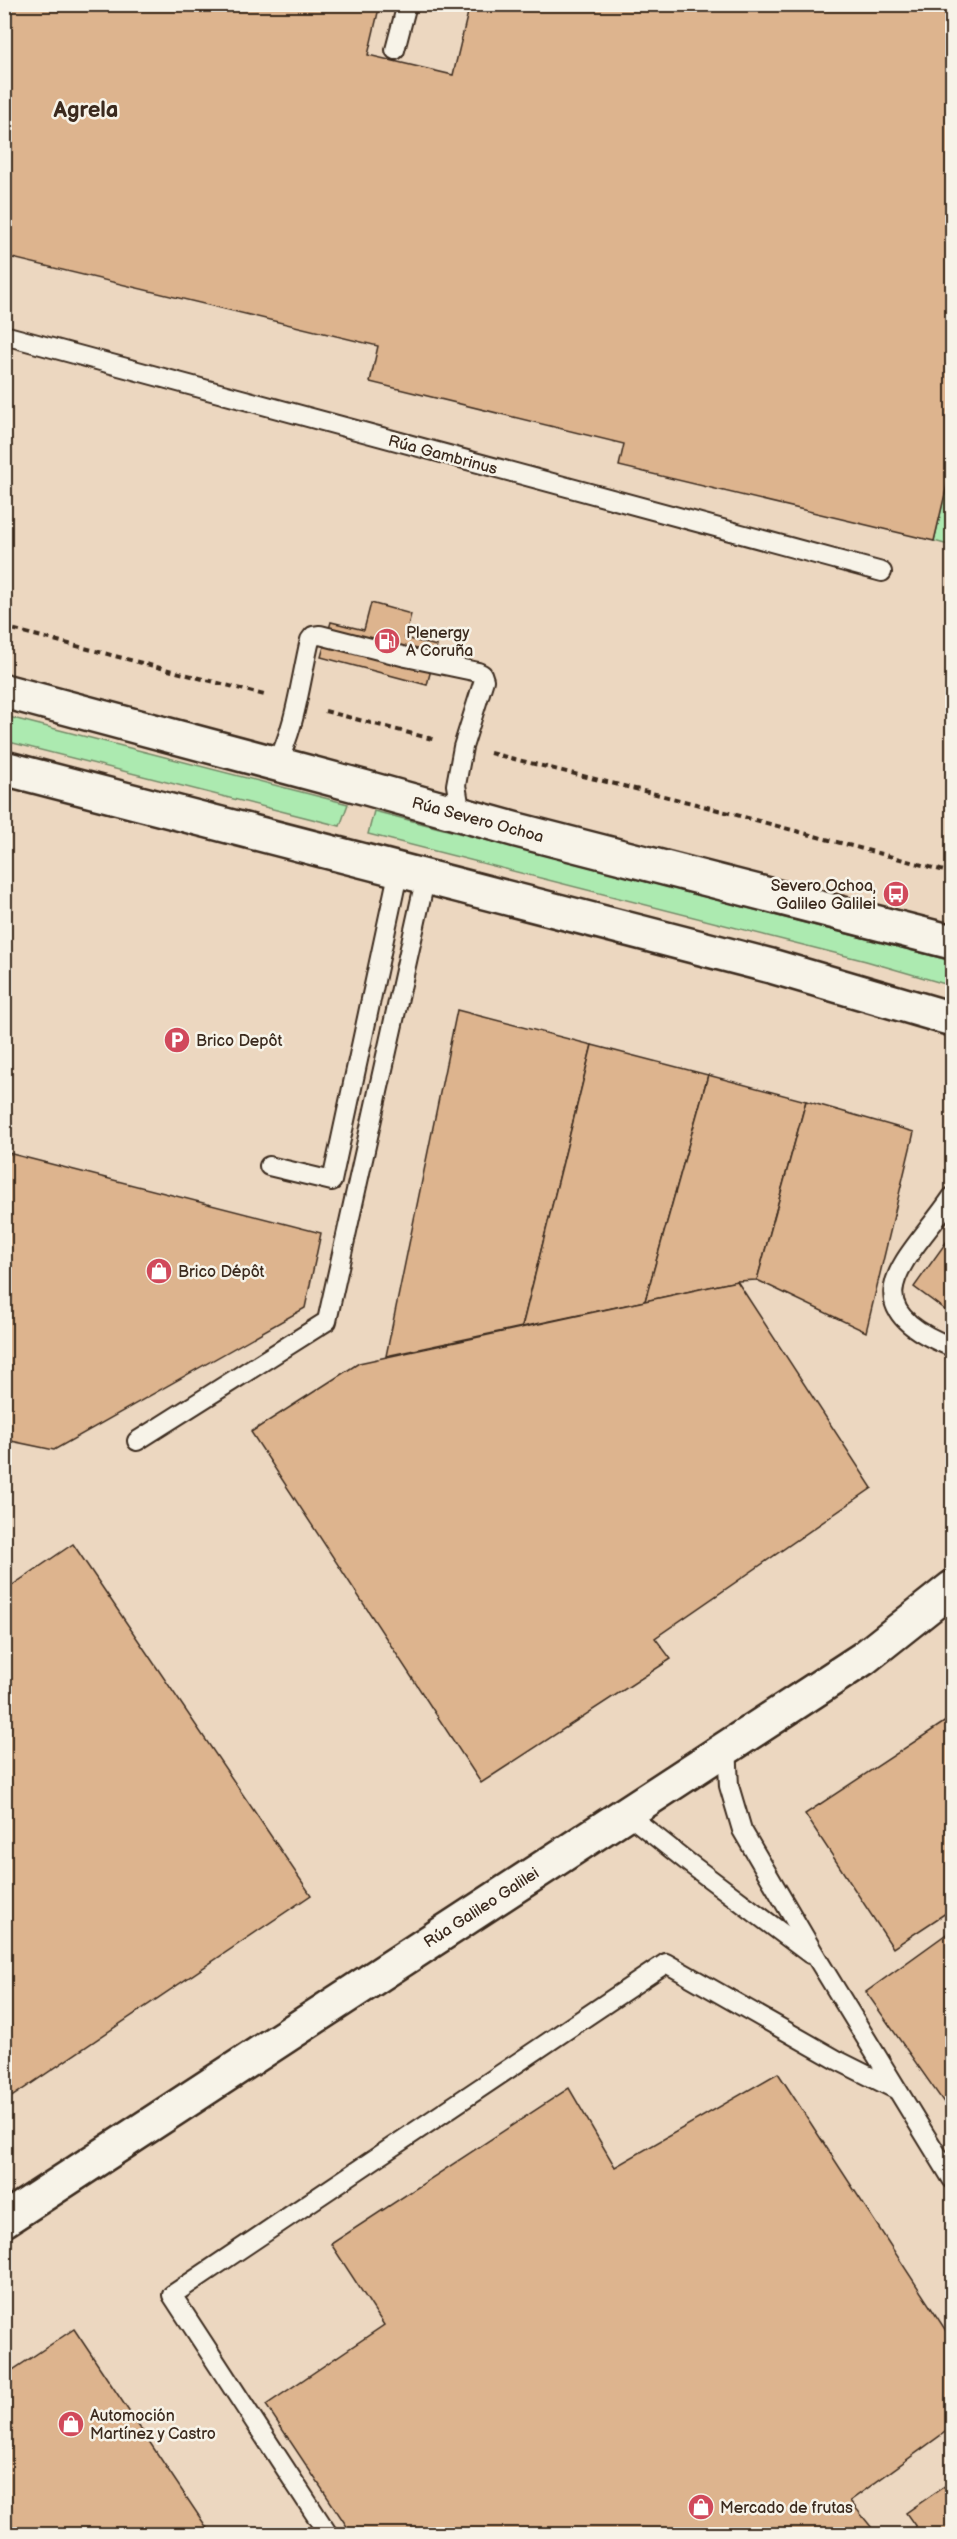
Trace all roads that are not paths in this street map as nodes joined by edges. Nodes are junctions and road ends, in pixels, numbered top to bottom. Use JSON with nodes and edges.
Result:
{"nodes":[{"id":1,"x":407,"y":4,"type":"edge"},
{"id":2,"x":395,"y":50,"type":"dead end"},
{"id":3,"x":4,"y":335,"type":"edge"},
{"id":4,"x":882,"y":572,"type":"dead end"},
{"id":5,"x":4,"y":691,"type":"edge"},
{"id":6,"x":276,"y":765,"type":"junction"},
{"id":7,"x":4,"y":768,"type":"edge"},
{"id":8,"x":461,"y":815,"type":"junction"},
{"id":9,"x":413,"y":873,"type":"junction"},
{"id":10,"x":952,"y":942,"type":"edge"},
{"id":11,"x":952,"y":1019,"type":"edge"},
{"id":12,"x":269,"y":1166,"type":"dead end"},
{"id":13,"x":332,"y":1181,"type":"junction"},
{"id":14,"x":952,"y":1197,"type":"edge"},
{"id":15,"x":354,"y":1205,"type":"junction"},
{"id":16,"x":952,"y":1347,"type":"edge"},
{"id":17,"x":137,"y":1442,"type":"dead end"},
{"id":18,"x":952,"y":1588,"type":"edge"},
{"id":19,"x":727,"y":1745,"type":"junction"},
{"id":20,"x":626,"y":1813,"type":"junction"},
{"id":21,"x":818,"y":1960,"type":"junction"},
{"id":22,"x":897,"y":2090,"type":"junction"},
{"id":23,"x":952,"y":2179,"type":"edge"},
{"id":24,"x":4,"y":2220,"type":"edge"},
{"id":25,"x":328,"y":2535,"type":"edge"}],
"edges":[{"from":1,"to":2,"type":"lane"},
{"from":3,"to":4,"type":"lane","name":"Rúa Gambrinus"},
{"from":5,"to":6,"type":"main road","name":"Rúa Severo Ochoa"},
{"from":6,"to":8,"type":"main road","name":"Rúa Severo Ochoa"},
{"from":6,"to":8,"type":"lane"},
{"from":7,"to":9,"type":"main road"},
{"from":8,"to":10,"type":"main road","name":"Rúa Severo Ochoa"},
{"from":9,"to":11,"type":"main road"},
{"from":9,"to":13,"type":"lane"},
{"from":9,"to":15,"type":"lane"},
{"from":12,"to":13,"type":"lane"},
{"from":13,"to":15,"type":"lane"},
{"from":14,"to":16,"type":"lane"},
{"from":15,"to":17,"type":"lane"},
{"from":18,"to":19,"type":"main road","name":"Rúa Galileo Galilei"},
{"from":19,"to":20,"type":"main road","name":"Rúa Galileo Galilei"},
{"from":19,"to":21,"type":"lane"},
{"from":20,"to":21,"type":"lane"},
{"from":20,"to":24,"type":"main road","name":"Rúa Galileo Galilei"},
{"from":21,"to":22,"type":"lane"},
{"from":22,"to":23,"type":"lane"},
{"from":22,"to":25,"type":"lane"}]}
